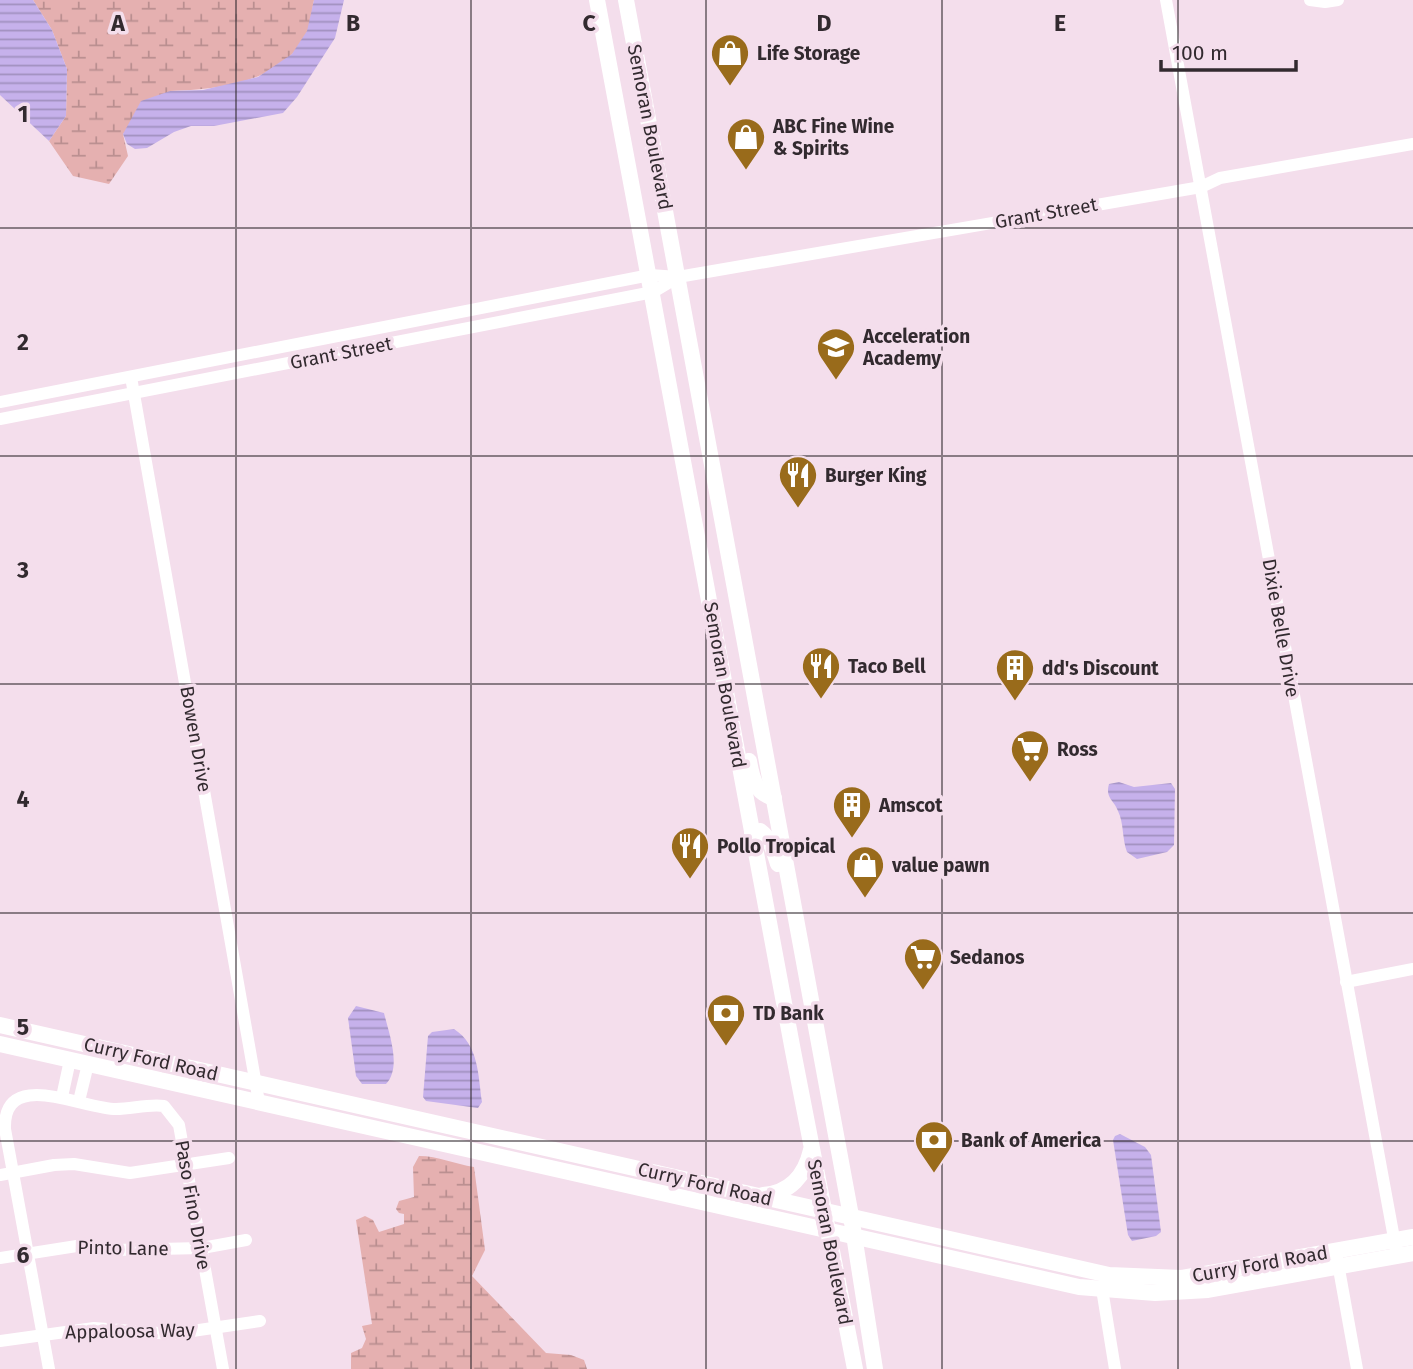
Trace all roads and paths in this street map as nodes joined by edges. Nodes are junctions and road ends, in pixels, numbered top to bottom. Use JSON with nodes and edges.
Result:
{"nodes":[{"id":1,"x":597,"y":0,"type":"edge"},
{"id":2,"x":626,"y":0,"type":"edge"},
{"id":3,"x":1167,"y":0,"type":"edge"},
{"id":4,"x":1310,"y":0,"type":"edge"},
{"id":5,"x":1338,"y":0,"type":"edge"},
{"id":6,"x":1413,"y":144,"type":"edge"},
{"id":7,"x":1201,"y":187,"type":"junction"},
{"id":8,"x":650,"y":275,"type":"junction"},
{"id":9,"x":678,"y":277,"type":"junction"},
{"id":10,"x":653,"y":292,"type":"junction"},
{"id":11,"x":488,"y":308,"type":"junction"},
{"id":12,"x":492,"y":324,"type":"junction"},
{"id":13,"x":383,"y":328,"type":"junction"},
{"id":14,"x":386,"y":345,"type":"junction"},
{"id":15,"x":262,"y":352,"type":"junction"},
{"id":16,"x":240,"y":356,"type":"junction"},
{"id":17,"x":265,"y":367,"type":"junction"},
{"id":18,"x":243,"y":372,"type":"junction"},
{"id":19,"x":131,"y":377,"type":"junction"},
{"id":20,"x":133,"y":393,"type":"junction"},
{"id":21,"x":21,"y":398,"type":"junction"},
{"id":22,"x":0,"y":402,"type":"edge"},
{"id":23,"x":25,"y":414,"type":"junction"},
{"id":24,"x":0,"y":419,"type":"edge"},
{"id":25,"x":691,"y":501,"type":"junction"},
{"id":26,"x":726,"y":542,"type":"junction"},
{"id":27,"x":717,"y":640,"type":"junction"},
{"id":28,"x":774,"y":798,"type":"junction"},
{"id":29,"x":752,"y":833,"type":"junction"},
{"id":30,"x":790,"y":884,"type":"junction"},
{"id":31,"x":1413,"y":969,"type":"edge"},
{"id":32,"x":1346,"y":982,"type":"junction"},
{"id":33,"x":0,"y":1025,"type":"edge"},
{"id":34,"x":0,"y":1037,"type":"edge"},
{"id":35,"x":70,"y":1040,"type":"junction"},
{"id":36,"x":0,"y":1044,"type":"edge"},
{"id":37,"x":70,"y":1060,"type":"junction"},
{"id":38,"x":88,"y":1064,"type":"junction"},
{"id":39,"x":175,"y":1065,"type":"junction"},
{"id":40,"x":255,"y":1082,"type":"junction"},
{"id":41,"x":62,"y":1097,"type":"junction"},
{"id":42,"x":79,"y":1101,"type":"junction"},
{"id":43,"x":5,"y":1102,"type":"edge"},
{"id":44,"x":258,"y":1102,"type":"junction"},
{"id":45,"x":402,"y":1135,"type":"junction"},
{"id":46,"x":509,"y":1140,"type":"junction"},
{"id":47,"x":811,"y":1148,"type":"junction"},
{"id":48,"x":229,"y":1158,"type":"dead end"},
{"id":49,"x":511,"y":1160,"type":"junction"},
{"id":50,"x":187,"y":1166,"type":"junction"},
{"id":51,"x":630,"y":1167,"type":"junction"},
{"id":52,"x":6,"y":1174,"type":"edge"},
{"id":53,"x":759,"y":1196,"type":"junction"},
{"id":54,"x":824,"y":1210,"type":"junction"},
{"id":55,"x":851,"y":1216,"type":"junction"},
{"id":56,"x":828,"y":1232,"type":"junction"},
{"id":57,"x":1413,"y":1237,"type":"edge"},
{"id":58,"x":855,"y":1238,"type":"junction"},
{"id":59,"x":246,"y":1240,"type":"dead end"},
{"id":60,"x":202,"y":1248,"type":"junction"},
{"id":61,"x":1401,"y":1250,"type":"edge"},
{"id":62,"x":27,"y":1253,"type":"junction"},
{"id":63,"x":0,"y":1258,"type":"edge"},
{"id":64,"x":1337,"y":1259,"type":"junction"},
{"id":65,"x":1182,"y":1278,"type":"junction"},
{"id":66,"x":1102,"y":1289,"type":"junction"},
{"id":67,"x":260,"y":1321,"type":"dead end"},
{"id":68,"x":216,"y":1329,"type":"junction"},
{"id":69,"x":42,"y":1334,"type":"junction"},
{"id":70,"x":0,"y":1341,"type":"edge"},
{"id":71,"x":49,"y":1369,"type":"edge"},
{"id":72,"x":223,"y":1369,"type":"edge"},
{"id":73,"x":855,"y":1369,"type":"edge"},
{"id":74,"x":875,"y":1369,"type":"edge"},
{"id":75,"x":1115,"y":1369,"type":"edge"},
{"id":76,"x":1357,"y":1369,"type":"edge"}],
"edges":[{"from":1,"to":8,"type":"main road","name":"Semoran Boulevard"},
{"from":2,"to":9,"type":"main road","name":"Semoran Boulevard"},
{"from":3,"to":7,"type":"street","name":"Dixie Belle Drive"},
{"from":4,"to":5,"type":"street"},
{"from":6,"to":7,"type":"street","name":"Grant Street"},
{"from":7,"to":9,"type":"street","name":"Grant Street"},
{"from":7,"to":32,"type":"street","name":"Dixie Belle Drive"},
{"from":8,"to":9,"type":"street","name":"Grant Street"},
{"from":8,"to":10,"type":"main road","name":"Semoran Boulevard"},
{"from":8,"to":11,"type":"street","name":"Grant Street"},
{"from":9,"to":10,"type":"street","name":"Grant Street"},
{"from":9,"to":26,"type":"main road","name":"Semoran Boulevard"},
{"from":10,"to":12,"type":"street","name":"Grant Street"},
{"from":10,"to":25,"type":"main road","name":"Semoran Boulevard"},
{"from":11,"to":12,"type":"street"},
{"from":11,"to":13,"type":"street","name":"Grant Street"},
{"from":12,"to":14,"type":"street","name":"Grant Street"},
{"from":13,"to":14,"type":"street"},
{"from":13,"to":15,"type":"street","name":"Grant Street"},
{"from":14,"to":17,"type":"street","name":"Grant Street"},
{"from":15,"to":16,"type":"street","name":"Grant Street"},
{"from":15,"to":17,"type":"street"},
{"from":16,"to":18,"type":"street"},
{"from":16,"to":19,"type":"street","name":"Grant Street"},
{"from":17,"to":18,"type":"street","name":"Grant Street"},
{"from":18,"to":20,"type":"street","name":"Grant Street"},
{"from":19,"to":20,"type":"street","name":"Bowen Drive"},
{"from":19,"to":21,"type":"street","name":"Grant Street"},
{"from":20,"to":23,"type":"street","name":"Grant Street"},
{"from":20,"to":40,"type":"street","name":"Bowen Drive"},
{"from":21,"to":22,"type":"street","name":"Grant Street"},
{"from":21,"to":23,"type":"street"},
{"from":23,"to":24,"type":"street","name":"Grant Street"},
{"from":25,"to":26,"type":"main road"},
{"from":25,"to":27,"type":"main road","name":"Semoran Boulevard"},
{"from":26,"to":28,"type":"main road","name":"Semoran Boulevard"},
{"from":27,"to":28,"type":"main road"},
{"from":27,"to":29,"type":"main road","name":"Semoran Boulevard"},
{"from":28,"to":30,"type":"main road","name":"Semoran Boulevard"},
{"from":29,"to":30,"type":"main road"},
{"from":29,"to":47,"type":"main road","name":"Semoran Boulevard"},
{"from":30,"to":55,"type":"main road","name":"Semoran Boulevard"},
{"from":31,"to":32,"type":"street"},
{"from":32,"to":61,"type":"street","name":"Dixie Belle Drive"},
{"from":33,"to":35,"type":"main road","name":"Curry Ford Road"},
{"from":34,"to":35,"type":"main road"},
{"from":35,"to":39,"type":"main road","name":"Curry Ford Road"},
{"from":36,"to":37,"type":"main road","name":"Curry Ford Road"},
{"from":37,"to":38,"type":"main road","name":"Curry Ford Road"},
{"from":37,"to":39,"type":"main road"},
{"from":37,"to":41,"type":"street"},
{"from":38,"to":42,"type":"street"},
{"from":38,"to":44,"type":"main road","name":"Curry Ford Road"},
{"from":39,"to":40,"type":"main road","name":"Curry Ford Road"},
{"from":40,"to":44,"type":"street","name":"Bowen Drive"},
{"from":40,"to":46,"type":"main road","name":"Curry Ford Road"},
{"from":41,"to":42,"type":"street","name":"Paso Fino Drive"},
{"from":41,"to":43,"type":"street","name":"Paso Fino Drive"},
{"from":42,"to":50,"type":"street","name":"Paso Fino Drive"},
{"from":43,"to":52,"type":"street"},
{"from":44,"to":45,"type":"main road","name":"Curry Ford Road"},
{"from":45,"to":46,"type":"main road"},
{"from":45,"to":49,"type":"main road","name":"Curry Ford Road"},
{"from":46,"to":51,"type":"main road","name":"Curry Ford Road"},
{"from":47,"to":53,"type":"main road"},
{"from":47,"to":54,"type":"main road","name":"Semoran Boulevard"},
{"from":48,"to":50,"type":"street"},
{"from":49,"to":51,"type":"main road"},
{"from":49,"to":56,"type":"main road","name":"Curry Ford Road"},
{"from":50,"to":52,"type":"street"},
{"from":50,"to":60,"type":"street","name":"Paso Fino Drive"},
{"from":51,"to":53,"type":"main road","name":"Curry Ford Road"},
{"from":52,"to":62,"type":"street"},
{"from":53,"to":54,"type":"main road","name":"Curry Ford Road"},
{"from":54,"to":55,"type":"main road","name":"Curry Ford Road"},
{"from":54,"to":56,"type":"main road","name":"Semoran Boulevard"},
{"from":55,"to":58,"type":"main road","name":"Semoran Boulevard"},
{"from":55,"to":65,"type":"main road","name":"Curry Ford Road"},
{"from":56,"to":58,"type":"main road","name":"Curry Ford Road"},
{"from":56,"to":73,"type":"main road","name":"Semoran Boulevard"},
{"from":57,"to":61,"type":"main road","name":"Curry Ford Road"},
{"from":58,"to":66,"type":"main road","name":"Curry Ford Road"},
{"from":58,"to":74,"type":"main road","name":"Semoran Boulevard"},
{"from":59,"to":60,"type":"street","name":"Pinto Lane"},
{"from":60,"to":62,"type":"street","name":"Pinto Lane"},
{"from":60,"to":68,"type":"street","name":"Paso Fino Drive"},
{"from":61,"to":64,"type":"main road","name":"Curry Ford Road"},
{"from":62,"to":63,"type":"street","name":"Pinto Lane"},
{"from":62,"to":69,"type":"street"},
{"from":64,"to":65,"type":"main road","name":"Curry Ford Road"},
{"from":64,"to":66,"type":"main road","name":"Curry Ford Road"},
{"from":64,"to":76,"type":"street"},
{"from":65,"to":66,"type":"main road"},
{"from":66,"to":75,"type":"street"},
{"from":67,"to":68,"type":"street","name":"Appaloosa Way"},
{"from":68,"to":69,"type":"street","name":"Appaloosa Way"},
{"from":68,"to":72,"type":"street","name":"Paso Fino Drive"},
{"from":69,"to":70,"type":"street","name":"Appaloosa Way"},
{"from":69,"to":71,"type":"street"}]}
